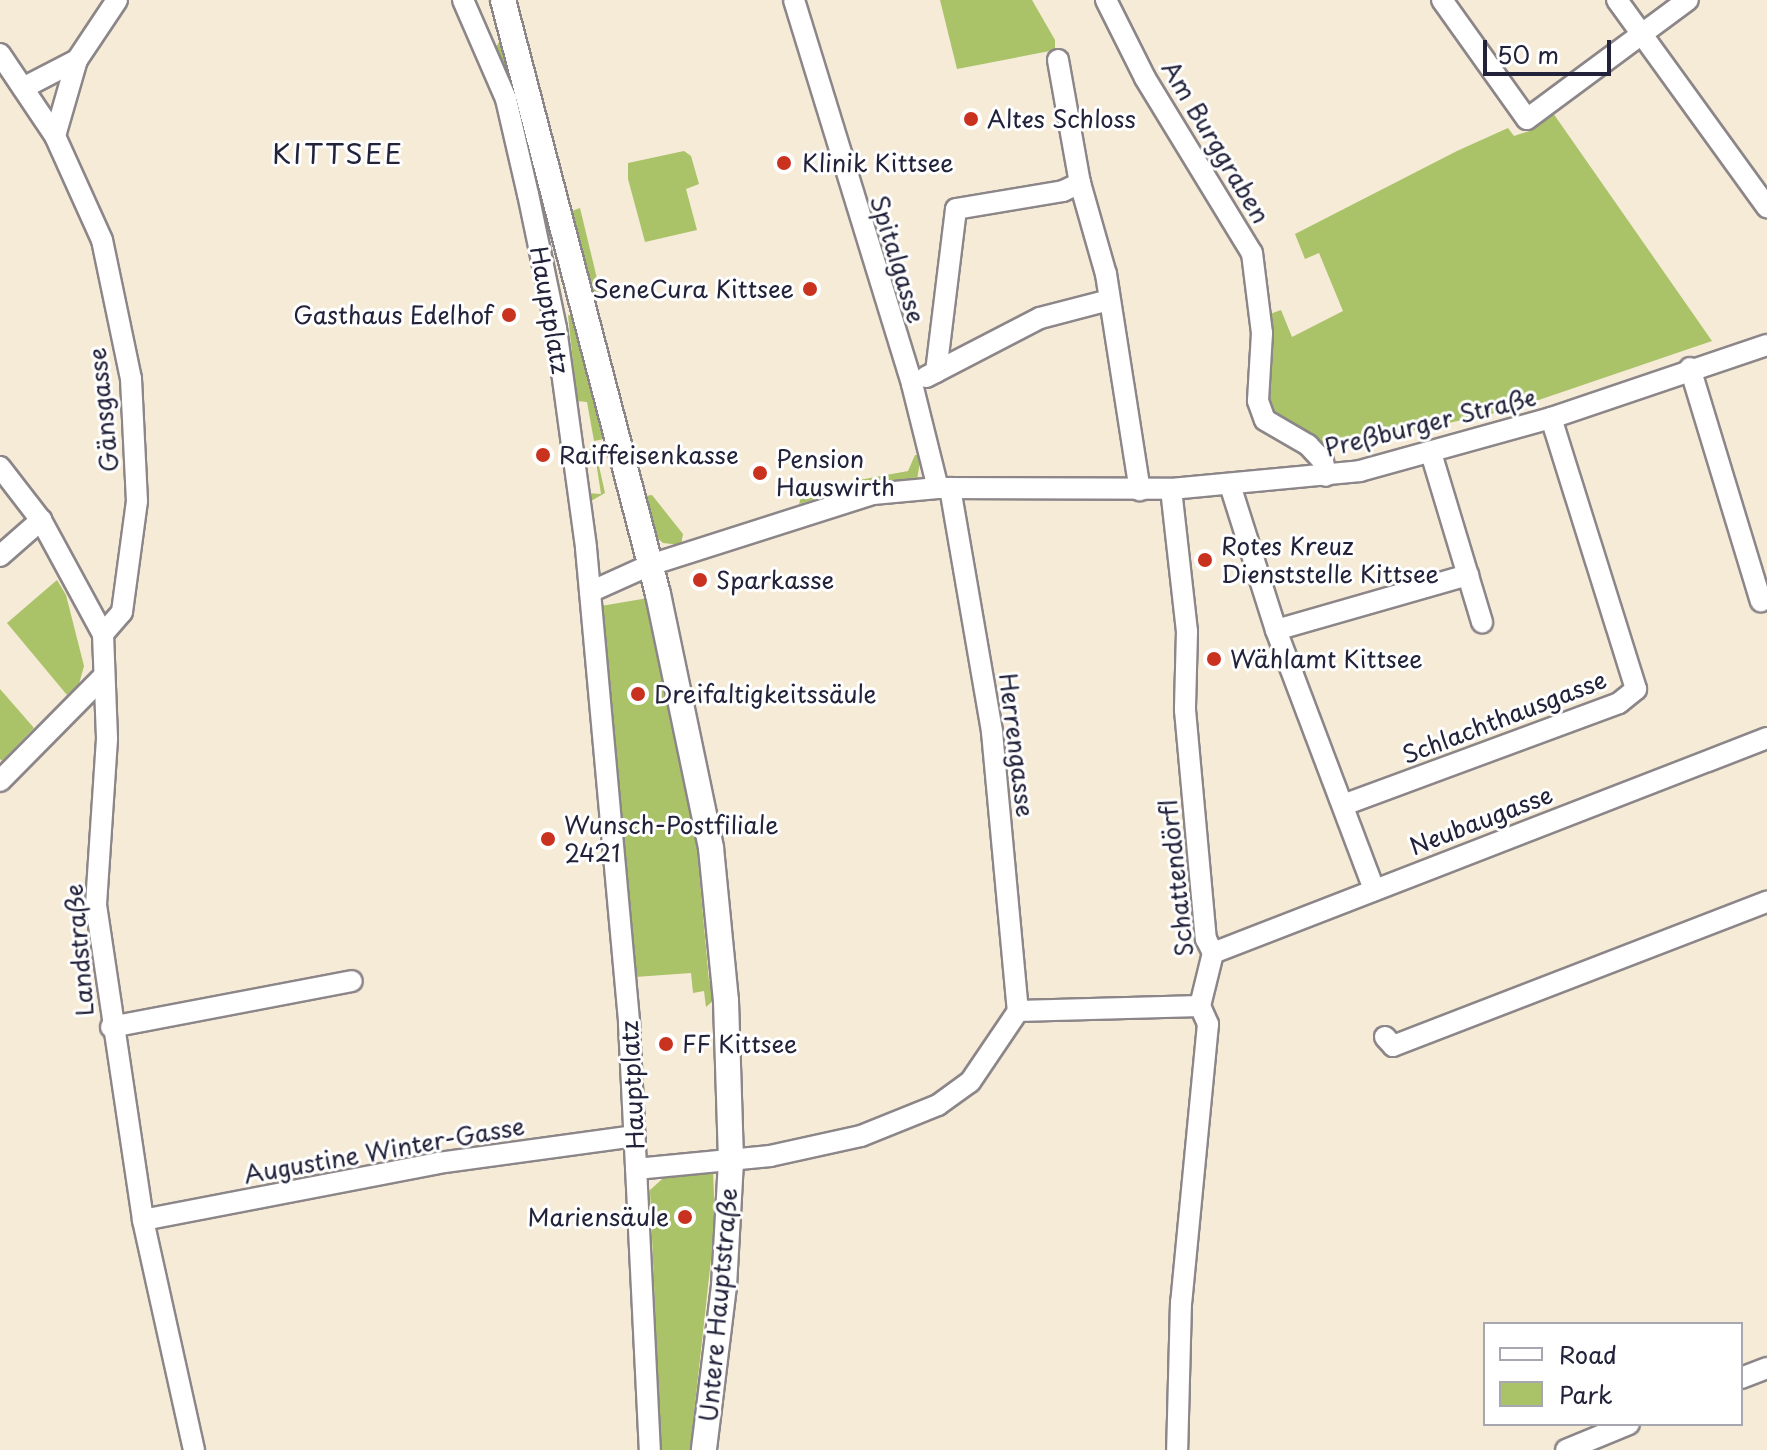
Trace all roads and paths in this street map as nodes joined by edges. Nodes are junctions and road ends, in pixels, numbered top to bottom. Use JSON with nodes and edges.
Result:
{"nodes":[{"id":1,"x":117,"y":0,"type":"edge"},
{"id":2,"x":463,"y":0,"type":"edge"},
{"id":3,"x":503,"y":0,"type":"edge"},
{"id":4,"x":794,"y":0,"type":"edge"},
{"id":5,"x":1106,"y":0,"type":"edge"},
{"id":6,"x":1442,"y":0,"type":"edge"},
{"id":7,"x":1617,"y":0,"type":"edge"},
{"id":8,"x":1688,"y":0,"type":"edge"},
{"id":9,"x":511,"y":27,"type":"junction"},
{"id":10,"x":1642,"y":34,"type":"junction"},
{"id":11,"x":480,"y":36,"type":"junction"},
{"id":12,"x":0,"y":54,"type":"edge"},
{"id":13,"x":77,"y":60,"type":"junction"},
{"id":14,"x":1058,"y":60,"type":"dead end"},
{"id":15,"x":23,"y":88,"type":"junction"},
{"id":16,"x":55,"y":136,"type":"junction"},
{"id":17,"x":1080,"y":183,"type":"junction"},
{"id":18,"x":1767,"y":207,"type":"edge"},
{"id":19,"x":1109,"y":300,"type":"junction"},
{"id":20,"x":1767,"y":345,"type":"edge"},
{"id":21,"x":1690,"y":368,"type":"junction"},
{"id":22,"x":936,"y":372,"type":"junction"},
{"id":23,"x":912,"y":384,"type":"junction"},
{"id":24,"x":1551,"y":418,"type":"junction"},
{"id":25,"x":1431,"y":453,"type":"junction"},
{"id":26,"x":0,"y":467,"type":"edge"},
{"id":27,"x":1326,"y":476,"type":"junction"},
{"id":28,"x":1230,"y":485,"type":"junction"},
{"id":29,"x":944,"y":488,"type":"junction"},
{"id":30,"x":1171,"y":489,"type":"junction"},
{"id":31,"x":1140,"y":490,"type":"junction"},
{"id":32,"x":41,"y":520,"type":"junction"},
{"id":33,"x":0,"y":556,"type":"edge"},
{"id":34,"x":650,"y":565,"type":"junction"},
{"id":35,"x":1468,"y":575,"type":"junction"},
{"id":36,"x":590,"y":592,"type":"junction"},
{"id":37,"x":1761,"y":601,"type":"dead end"},
{"id":38,"x":1482,"y":622,"type":"dead end"},
{"id":39,"x":1276,"y":630,"type":"junction"},
{"id":40,"x":103,"y":634,"type":"junction"},
{"id":41,"x":102,"y":678,"type":"junction"},
{"id":42,"x":1767,"y":738,"type":"edge"},
{"id":43,"x":0,"y":781,"type":"edge"},
{"id":44,"x":1346,"y":804,"type":"junction"},
{"id":45,"x":1374,"y":890,"type":"junction"},
{"id":46,"x":1767,"y":902,"type":"edge"},
{"id":47,"x":1213,"y":953,"type":"junction"},
{"id":48,"x":352,"y":981,"type":"dead end"},
{"id":49,"x":1200,"y":1006,"type":"junction"},
{"id":50,"x":1018,"y":1011,"type":"junction"},
{"id":51,"x":111,"y":1027,"type":"junction"},
{"id":52,"x":1385,"y":1037,"type":"dead end"},
{"id":53,"x":634,"y":1136,"type":"junction"},
{"id":54,"x":731,"y":1161,"type":"junction"},
{"id":55,"x":636,"y":1169,"type":"junction"},
{"id":56,"x":143,"y":1220,"type":"junction"},
{"id":57,"x":1767,"y":1368,"type":"edge"},
{"id":58,"x":1743,"y":1377,"type":"edge"},
{"id":59,"x":1624,"y":1426,"type":"edge"},
{"id":60,"x":194,"y":1450,"type":"edge"},
{"id":61,"x":650,"y":1450,"type":"edge"},
{"id":62,"x":704,"y":1450,"type":"edge"},
{"id":63,"x":1177,"y":1450,"type":"edge"},
{"id":64,"x":1566,"y":1450,"type":"edge"}],
"edges":[{"from":1,"to":13,"type":"street"},
{"from":2,"to":11,"type":"street","name":"Hauptplatz"},
{"from":3,"to":9,"type":"street","name":"Hauptplatz"},
{"from":4,"to":23,"type":"street","name":"Spitalgasse"},
{"from":5,"to":27,"type":"street","name":"Am Burggraben"},
{"from":6,"to":10,"type":"street"},
{"from":7,"to":10,"type":"street"},
{"from":8,"to":10,"type":"street"},
{"from":9,"to":11,"type":"street"},
{"from":9,"to":34,"type":"street","name":"Hauptplatz"},
{"from":10,"to":18,"type":"street"},
{"from":11,"to":36,"type":"street","name":"Hauptplatz"},
{"from":12,"to":15,"type":"street","name":"Gänsgasse"},
{"from":13,"to":15,"type":"street"},
{"from":13,"to":16,"type":"street"},
{"from":14,"to":17,"type":"street"},
{"from":15,"to":16,"type":"street","name":"Gänsgasse"},
{"from":16,"to":40,"type":"street","name":"Gänsgasse"},
{"from":17,"to":19,"type":"street"},
{"from":17,"to":22,"type":"street"},
{"from":19,"to":22,"type":"street"},
{"from":19,"to":31,"type":"street"},
{"from":20,"to":21,"type":"street","name":"Preßburger Straße"},
{"from":21,"to":24,"type":"street","name":"Preßburger Straße"},
{"from":21,"to":37,"type":"street"},
{"from":22,"to":23,"type":"street"},
{"from":23,"to":29,"type":"street","name":"Spitalgasse"},
{"from":24,"to":25,"type":"street","name":"Preßburger Straße"},
{"from":24,"to":44,"type":"street","name":"Schlachthausgasse"},
{"from":25,"to":27,"type":"street","name":"Preßburger Straße"},
{"from":25,"to":35,"type":"street"},
{"from":26,"to":32,"type":"street","name":"Landstraße"},
{"from":27,"to":28,"type":"street","name":"Preßburger Straße"},
{"from":28,"to":30,"type":"street","name":"Preßburger Straße"},
{"from":28,"to":39,"type":"street"},
{"from":29,"to":31,"type":"street","name":"Preßburger Straße"},
{"from":29,"to":34,"type":"street","name":"Preßburger Straße"},
{"from":29,"to":50,"type":"street","name":"Herrengasse"},
{"from":30,"to":31,"type":"street","name":"Preßburger Straße"},
{"from":30,"to":47,"type":"street","name":"Schattendörfl"},
{"from":32,"to":33,"type":"street"},
{"from":32,"to":40,"type":"street","name":"Landstraße"},
{"from":34,"to":36,"type":"street"},
{"from":34,"to":54,"type":"street","name":"Hauptplatz"},
{"from":35,"to":38,"type":"street"},
{"from":35,"to":39,"type":"street"},
{"from":36,"to":53,"type":"street","name":"Hauptplatz"},
{"from":39,"to":44,"type":"street"},
{"from":40,"to":41,"type":"street","name":"Landstraße"},
{"from":41,"to":43,"type":"street"},
{"from":41,"to":51,"type":"street","name":"Landstraße"},
{"from":42,"to":45,"type":"street","name":"Neubaugasse"},
{"from":44,"to":45,"type":"street"},
{"from":45,"to":47,"type":"street","name":"Neubaugasse"},
{"from":46,"to":52,"type":"street"},
{"from":47,"to":49,"type":"street","name":"Schattendörfl"},
{"from":48,"to":51,"type":"street"},
{"from":49,"to":50,"type":"street"},
{"from":49,"to":63,"type":"street","name":"Schattendörfl"},
{"from":50,"to":54,"type":"street"},
{"from":51,"to":56,"type":"street","name":"Landstraße"},
{"from":53,"to":55,"type":"street","name":"Hauptplatz"},
{"from":53,"to":56,"type":"street","name":"Augustine Winter-Gasse"},
{"from":54,"to":55,"type":"street","name":"Hauptplatz"},
{"from":54,"to":62,"type":"street","name":"Untere Hauptstraße"},
{"from":55,"to":61,"type":"street"},
{"from":56,"to":60,"type":"street","name":"Landstraße"},
{"from":57,"to":58,"type":"street"},
{"from":59,"to":64,"type":"street"}]}
